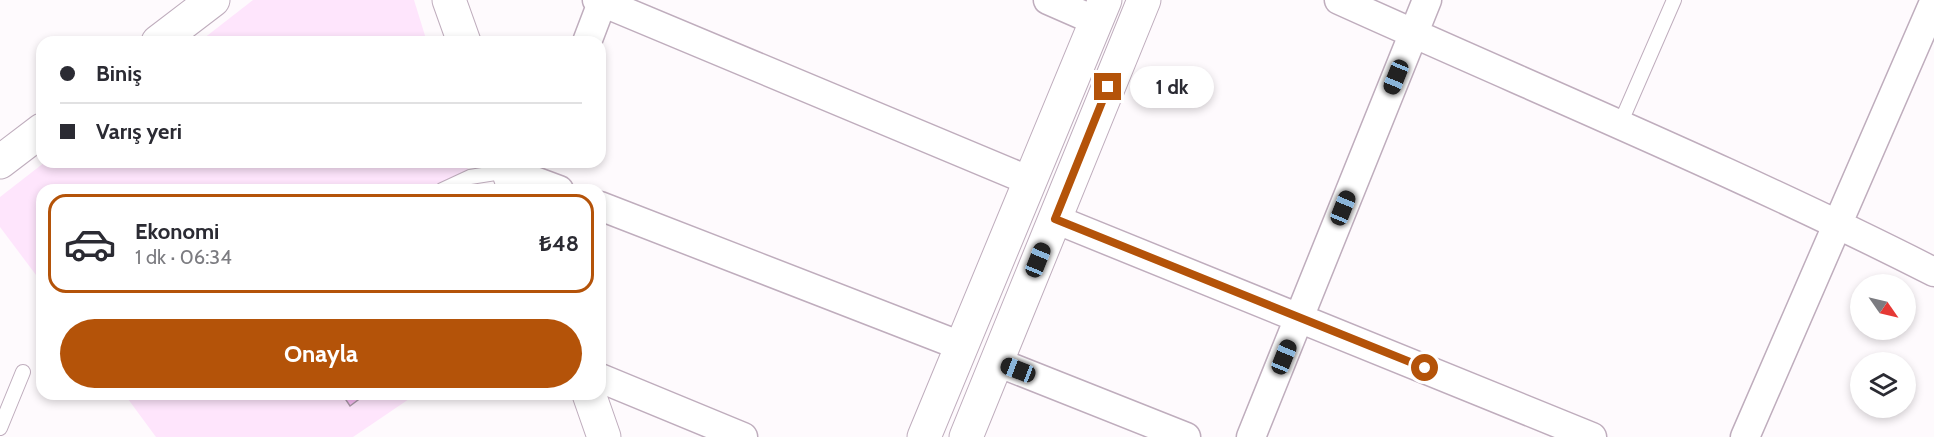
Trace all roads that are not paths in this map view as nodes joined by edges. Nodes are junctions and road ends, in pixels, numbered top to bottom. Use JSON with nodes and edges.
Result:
{"nodes":[{"id":1,"x":213,"y":0,"type":"edge"},
{"id":2,"x":449,"y":0,"type":"edge"},
{"id":3,"x":1048,"y":0,"type":"edge"},
{"id":4,"x":1144,"y":0,"type":"edge"},
{"id":5,"x":1339,"y":0,"type":"edge"},
{"id":6,"x":1427,"y":0,"type":"edge"},
{"id":7,"x":1674,"y":0,"type":"edge"},
{"id":8,"x":601,"y":1,"type":"edge"},
{"id":9,"x":1934,"y":2,"type":"edge"},
{"id":10,"x":1101,"y":10,"type":"edge"},
{"id":11,"x":1413,"y":33,"type":"junction"},
{"id":12,"x":166,"y":36,"type":"edge"},
{"id":13,"x":462,"y":36,"type":"edge"},
{"id":14,"x":589,"y":36,"type":"edge"},
{"id":15,"x":1620,"y":124,"type":"junction"},
{"id":16,"x":36,"y":135,"type":"edge"},
{"id":17,"x":0,"y":162,"type":"edge"},
{"id":18,"x":528,"y":176,"type":"edge"},
{"id":19,"x":1030,"y":181,"type":"junction"},
{"id":20,"x":455,"y":184,"type":"edge"},
{"id":21,"x":606,"y":208,"type":"edge"},
{"id":22,"x":1055,"y":219,"type":"junction"},
{"id":23,"x":1837,"y":223,"type":"junction"},
{"id":24,"x":1934,"y":272,"type":"edge"},
{"id":25,"x":1300,"y":317,"type":"junction"},
{"id":26,"x":962,"y":346,"type":"junction"},
{"id":27,"x":997,"y":362,"type":"junction"},
{"id":28,"x":23,"y":372,"type":"dead end"},
{"id":29,"x":606,"y":380,"type":"edge"},
{"id":30,"x":591,"y":400,"type":"edge"},
{"id":31,"x":0,"y":428,"type":"edge"},
{"id":32,"x":604,"y":437,"type":"edge"},
{"id":33,"x":743,"y":437,"type":"edge"},
{"id":34,"x":924,"y":437,"type":"edge"},
{"id":35,"x":966,"y":437,"type":"edge"},
{"id":36,"x":1186,"y":437,"type":"edge"},
{"id":37,"x":1251,"y":437,"type":"edge"},
{"id":38,"x":1592,"y":437,"type":"edge"},
{"id":39,"x":1745,"y":437,"type":"edge"}],
"edges":[{"from":1,"to":12,"type":"street"},
{"from":2,"to":13,"type":"street"},
{"from":3,"to":10,"type":"street"},
{"from":4,"to":22,"type":"street"},
{"from":5,"to":11,"type":"street"},
{"from":6,"to":11,"type":"street"},
{"from":7,"to":15,"type":"lane"},
{"from":8,"to":14,"type":"street"},
{"from":8,"to":19,"type":"street"},
{"from":9,"to":23,"type":"street"},
{"from":10,"to":19,"type":"street"},
{"from":11,"to":15,"type":"street"},
{"from":11,"to":25,"type":"street"},
{"from":15,"to":23,"type":"street"},
{"from":16,"to":17,"type":"street"},
{"from":18,"to":20,"type":"lane"},
{"from":19,"to":26,"type":"street"},
{"from":21,"to":26,"type":"street"},
{"from":22,"to":25,"type":"street"},
{"from":22,"to":27,"type":"street"},
{"from":23,"to":24,"type":"street"},
{"from":23,"to":39,"type":"street"},
{"from":25,"to":37,"type":"street"},
{"from":25,"to":38,"type":"street"},
{"from":26,"to":34,"type":"street"},
{"from":27,"to":35,"type":"street"},
{"from":27,"to":36,"type":"street"},
{"from":28,"to":31,"type":"lane"},
{"from":29,"to":33,"type":"street"},
{"from":30,"to":32,"type":"street"}]}
